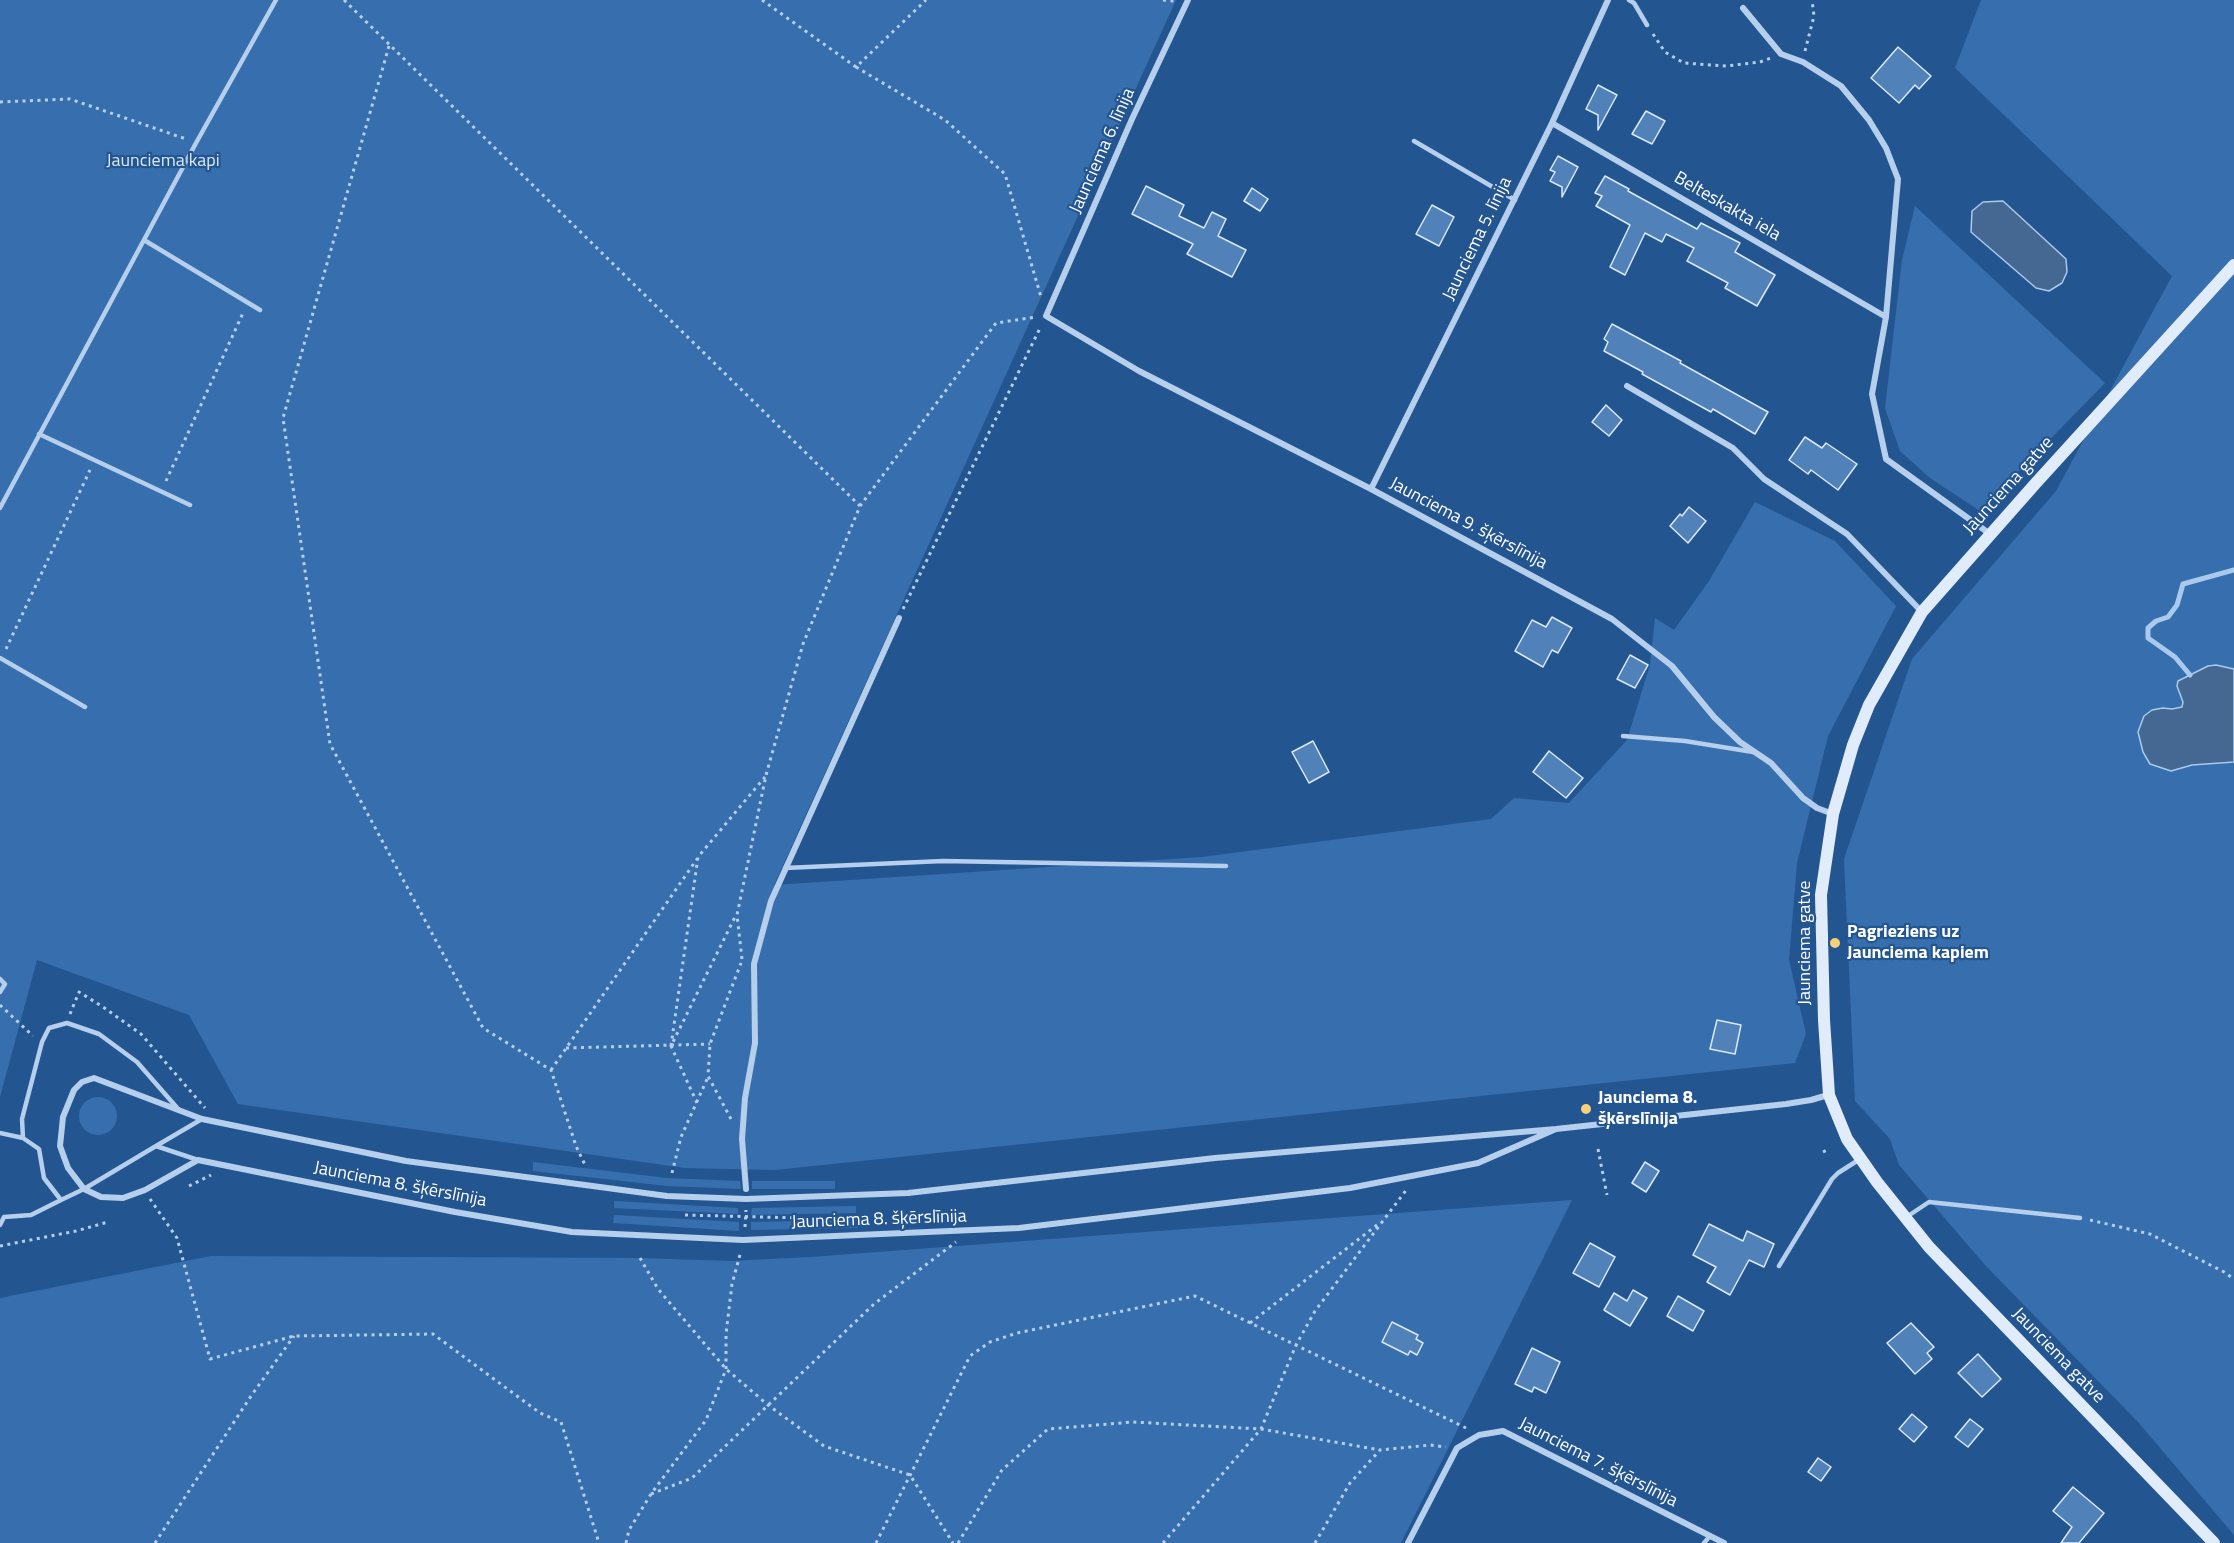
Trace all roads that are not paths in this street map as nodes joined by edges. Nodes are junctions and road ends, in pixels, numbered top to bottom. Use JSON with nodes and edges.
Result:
{"nodes":[{"id":1,"x":276,"y":0,"type":"edge"},
{"id":2,"x":1188,"y":0,"type":"edge"},
{"id":3,"x":1608,"y":0,"type":"edge"},
{"id":4,"x":1629,"y":0,"type":"edge"},
{"id":5,"x":1743,"y":8,"type":"dead end"},
{"id":6,"x":1647,"y":25,"type":"road end"},
{"id":7,"x":1552,"y":123,"type":"junction"},
{"id":8,"x":1414,"y":141,"type":"dead end"},
{"id":9,"x":1515,"y":200,"type":"junction"},
{"id":10,"x":144,"y":240,"type":"junction"},
{"id":11,"x":2234,"y":265,"type":"edge"},
{"id":12,"x":260,"y":310,"type":"dead end"},
{"id":13,"x":1046,"y":316,"type":"joint"},
{"id":14,"x":1886,"y":317,"type":"junction"},
{"id":15,"x":1627,"y":386,"type":"dead end"},
{"id":16,"x":39,"y":434,"type":"junction"},
{"id":17,"x":1371,"y":489,"type":"junction"},
{"id":18,"x":190,"y":505,"type":"dead end"},
{"id":19,"x":0,"y":508,"type":"edge"},
{"id":20,"x":1990,"y":534,"type":"junction"},
{"id":21,"x":1922,"y":612,"type":"junction"},
{"id":22,"x":899,"y":618,"type":"road end"},
{"id":23,"x":1,"y":658,"type":"edge"},
{"id":24,"x":85,"y":707,"type":"dead end"},
{"id":25,"x":1623,"y":736,"type":"dead end"},
{"id":26,"x":1753,"y":752,"type":"junction"},
{"id":27,"x":1833,"y":814,"type":"junction"},
{"id":28,"x":1226,"y":866,"type":"dead end"},
{"id":29,"x":785,"y":868,"type":"junction"},
{"id":30,"x":0,"y":979,"type":"edge"},
{"id":31,"x":0,"y":992,"type":"edge"},
{"id":32,"x":1829,"y":1095,"type":"junction"},
{"id":33,"x":180,"y":1111,"type":"junction"},
{"id":34,"x":202,"y":1119,"type":"junction"},
{"id":35,"x":1556,"y":1129,"type":"junction"},
{"id":36,"x":0,"y":1133,"type":"edge"},
{"id":37,"x":22,"y":1138,"type":"junction"},
{"id":38,"x":156,"y":1146,"type":"junction"},
{"id":39,"x":1860,"y":1159,"type":"junction"},
{"id":40,"x":198,"y":1160,"type":"junction"},
{"id":41,"x":84,"y":1189,"type":"junction"},
{"id":42,"x":746,"y":1189,"type":"dead end"},
{"id":43,"x":61,"y":1200,"type":"junction"},
{"id":44,"x":1905,"y":1218,"type":"junction"},
{"id":45,"x":2080,"y":1218,"type":"road end"},
{"id":46,"x":0,"y":1225,"type":"edge"},
{"id":47,"x":1779,"y":1266,"type":"dead end"},
{"id":48,"x":1710,"y":1536,"type":"junction"},
{"id":49,"x":1408,"y":1543,"type":"edge"},
{"id":50,"x":1704,"y":1543,"type":"edge"},
{"id":51,"x":1724,"y":1543,"type":"edge"},
{"id":52,"x":2214,"y":1543,"type":"edge"}],
"edges":[{"from":1,"to":10,"type":"lane"},
{"from":2,"to":13,"type":"street","name":"Jaunciema 6. līnija"},
{"from":3,"to":7,"type":"street","name":"Jaunciema 5. līnija"},
{"from":4,"to":6,"type":"lane"},
{"from":5,"to":14,"type":"street"},
{"from":7,"to":9,"type":"street","name":"Jaunciema 5. līnija"},
{"from":7,"to":14,"type":"street","name":"Belteskakta iela"},
{"from":8,"to":9,"type":"lane"},
{"from":9,"to":17,"type":"street","name":"Jaunciema 5. līnija"},
{"from":10,"to":12,"type":"lane"},
{"from":10,"to":16,"type":"lane"},
{"from":11,"to":20,"type":"main road","name":"Jaunciema gatve"},
{"from":13,"to":17,"type":"street","name":"Jaunciema 9. šķērslīnija"},
{"from":14,"to":20,"type":"street"},
{"from":15,"to":21,"type":"street"},
{"from":16,"to":18,"type":"lane"},
{"from":16,"to":19,"type":"lane"},
{"from":17,"to":26,"type":"street","name":"Jaunciema 9. šķērslīnija"},
{"from":20,"to":21,"type":"main road","name":"Jaunciema gatve"},
{"from":21,"to":27,"type":"main road","name":"Jaunciema gatve"},
{"from":22,"to":29,"type":"street"},
{"from":23,"to":24,"type":"lane"},
{"from":25,"to":26,"type":"lane"},
{"from":26,"to":27,"type":"street","name":"Jaunciema 9. šķērslīnija"},
{"from":27,"to":32,"type":"main road","name":"Jaunciema gatve"},
{"from":28,"to":29,"type":"lane"},
{"from":29,"to":42,"type":"street"},
{"from":30,"to":31,"type":"lane"},
{"from":32,"to":35,"type":"street","name":"Jaunciema 8. šķērslīnija"},
{"from":32,"to":39,"type":"main road","name":"Jaunciema gatve"},
{"from":33,"to":34,"type":"street","name":"Jaunciema 8. šķērslīnija"},
{"from":33,"to":37,"type":"lane","name":"Jaunciema 8. šķērslīnija"},
{"from":33,"to":41,"type":"street","name":"Jaunciema 8. šķērslīnija"},
{"from":34,"to":35,"type":"street","name":"Jaunciema 8. šķērslīnija"},
{"from":34,"to":38,"type":"lane"},
{"from":35,"to":40,"type":"street","name":"Jaunciema 8. šķērslīnija"},
{"from":36,"to":37,"type":"lane"},
{"from":37,"to":43,"type":"lane"},
{"from":38,"to":40,"type":"lane","name":"Jaunciema 8. šķērslīnija"},
{"from":38,"to":41,"type":"lane"},
{"from":39,"to":44,"type":"main road","name":"Jaunciema gatve"},
{"from":39,"to":47,"type":"lane"},
{"from":40,"to":41,"type":"street"},
{"from":41,"to":43,"type":"lane"},
{"from":43,"to":46,"type":"lane"},
{"from":44,"to":45,"type":"lane"},
{"from":44,"to":52,"type":"main road","name":"Jaunciema gatve"},
{"from":48,"to":49,"type":"street","name":"Jaunciema 7. šķērslīnija"},
{"from":48,"to":50,"type":"lane"},
{"from":48,"to":51,"type":"street","name":"Jaunciema 7. šķērslīnija"}]}
